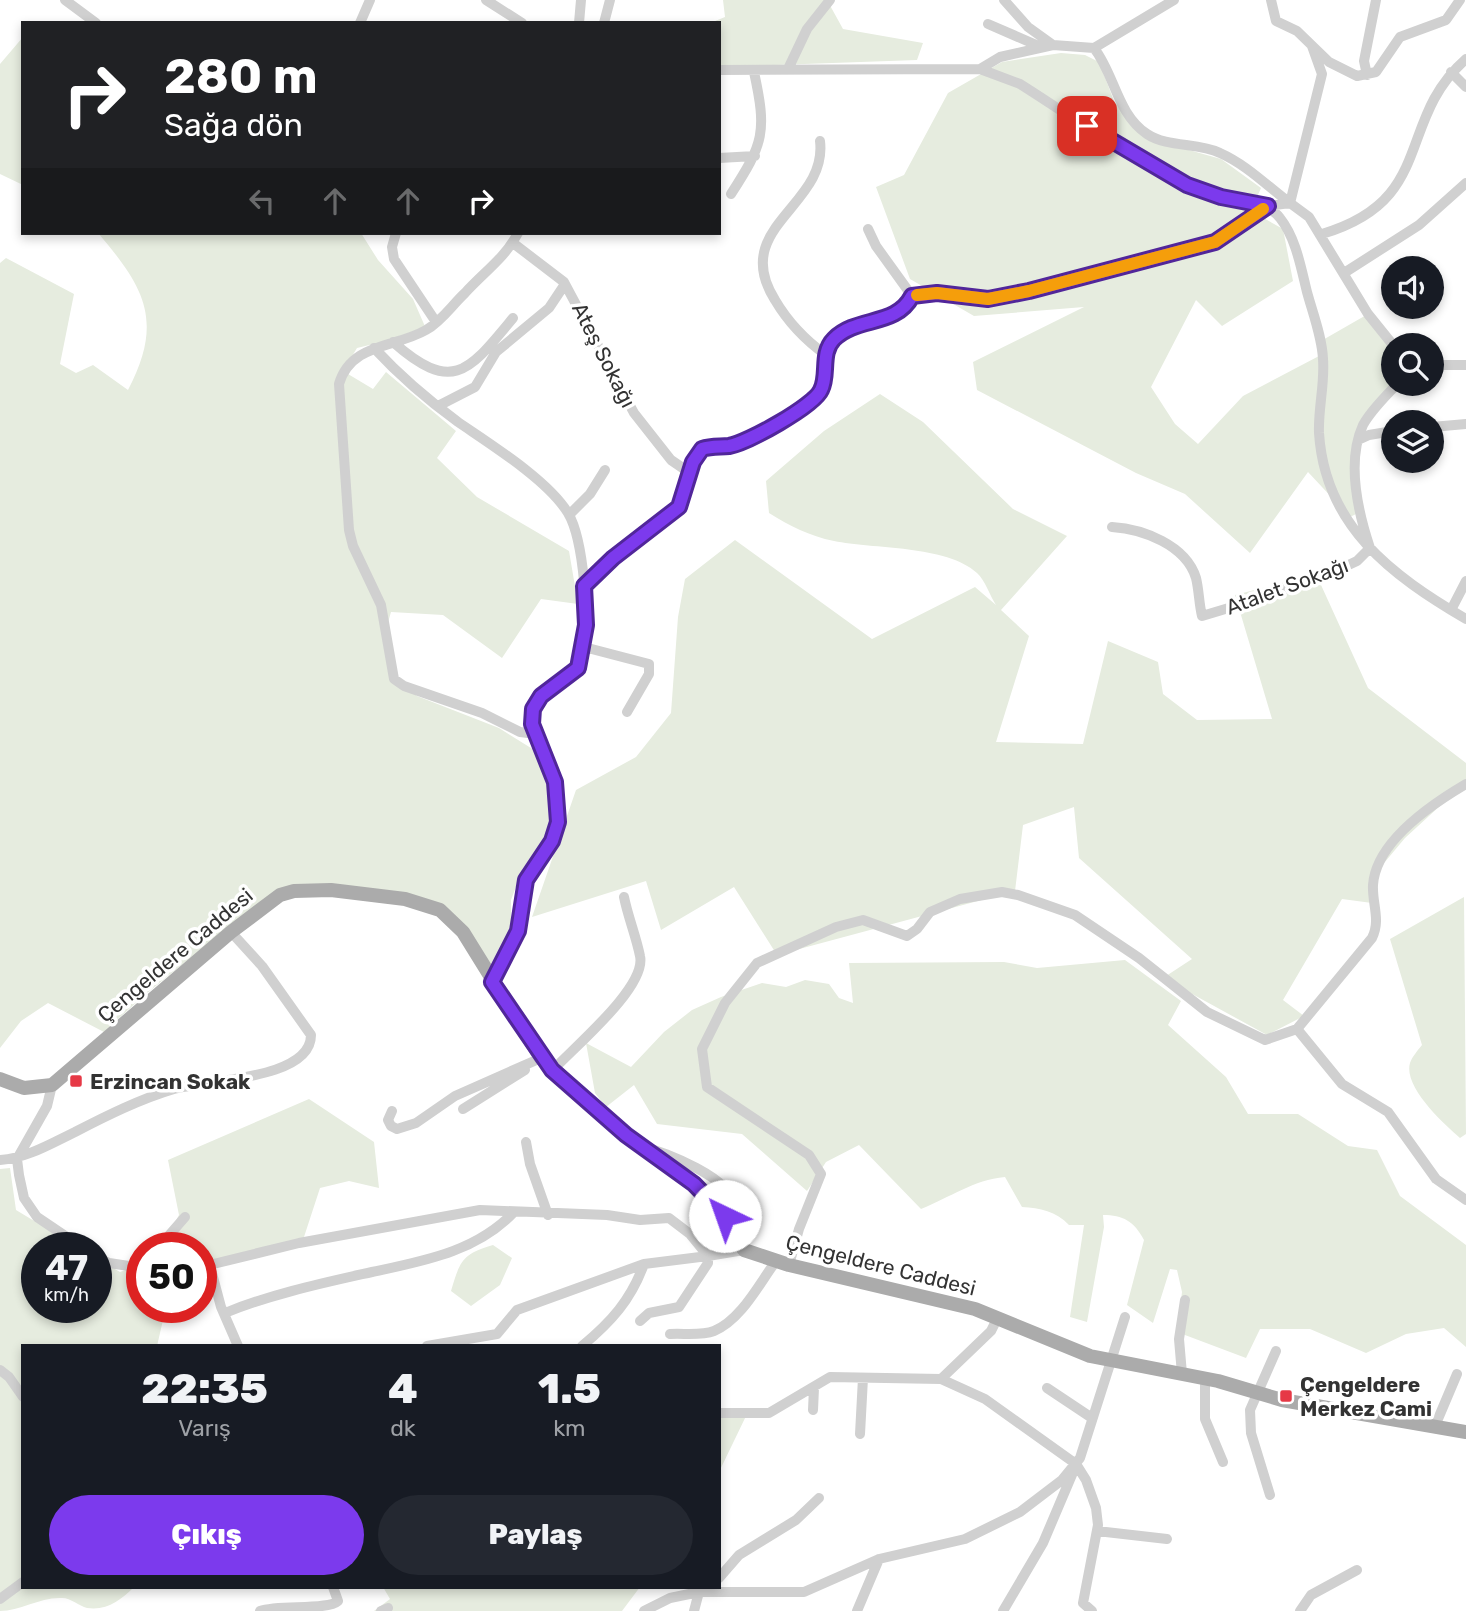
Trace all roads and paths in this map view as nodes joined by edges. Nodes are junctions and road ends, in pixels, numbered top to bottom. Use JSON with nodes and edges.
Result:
{"nodes":[{"id":1,"x":65,"y":0,"type":"edge"},
{"id":2,"x":370,"y":0,"type":"edge"},
{"id":3,"x":486,"y":0,"type":"edge"},
{"id":4,"x":581,"y":0,"type":"edge"},
{"id":5,"x":610,"y":0,"type":"edge"},
{"id":6,"x":830,"y":0,"type":"edge"},
{"id":7,"x":1004,"y":0,"type":"edge"},
{"id":8,"x":1174,"y":0,"type":"edge"},
{"id":9,"x":1271,"y":0,"type":"edge"},
{"id":10,"x":1376,"y":0,"type":"edge"},
{"id":11,"x":1460,"y":0,"type":"edge"},
{"id":12,"x":93,"y":21,"type":"edge"},
{"id":13,"x":361,"y":21,"type":"edge"},
{"id":14,"x":519,"y":21,"type":"edge"},
{"id":15,"x":579,"y":21,"type":"edge"},
{"id":16,"x":605,"y":21,"type":"edge"},
{"id":17,"x":988,"y":24,"type":"dead end"},
{"id":18,"x":1053,"y":44,"type":"junction"},
{"id":19,"x":1312,"y":46,"type":"junction"},
{"id":20,"x":1041,"y":47,"type":"junction"},
{"id":21,"x":1094,"y":48,"type":"junction"},
{"id":22,"x":1466,"y":58,"type":"edge"},
{"id":23,"x":788,"y":69,"type":"junction"},
{"id":24,"x":980,"y":69,"type":"junction"},
{"id":25,"x":721,"y":70,"type":"edge"},
{"id":26,"x":754,"y":72,"type":"junction"},
{"id":27,"x":1451,"y":72,"type":"junction"},
{"id":28,"x":1367,"y":75,"type":"junction"},
{"id":29,"x":1466,"y":87,"type":"edge"},
{"id":30,"x":820,"y":141,"type":"dead end"},
{"id":31,"x":755,"y":156,"type":"junction"},
{"id":32,"x":721,"y":158,"type":"edge"},
{"id":33,"x":1466,"y":183,"type":"edge"},
{"id":34,"x":731,"y":194,"type":"dead end"},
{"id":35,"x":1290,"y":203,"type":"junction"},
{"id":36,"x":1268,"y":206,"type":"junction"},
{"id":37,"x":868,"y":229,"type":"dead end"},
{"id":38,"x":1322,"y":234,"type":"junction"},
{"id":39,"x":396,"y":235,"type":"edge"},
{"id":40,"x":515,"y":238,"type":"edge"},
{"id":41,"x":1344,"y":274,"type":"junction"},
{"id":42,"x":565,"y":284,"type":"junction"},
{"id":43,"x":912,"y":296,"type":"junction"},
{"id":44,"x":513,"y":318,"type":"dead end"},
{"id":45,"x":436,"y":322,"type":"junction"},
{"id":46,"x":1383,"y":333,"type":"edge"},
{"id":47,"x":393,"y":342,"type":"junction"},
{"id":48,"x":374,"y":348,"type":"junction"},
{"id":49,"x":826,"y":355,"type":"junction"},
{"id":50,"x":1444,"y":365,"type":"edge"},
{"id":51,"x":1466,"y":365,"type":"edge"},
{"id":52,"x":1387,"y":396,"type":"edge"},
{"id":53,"x":438,"y":406,"type":"junction"},
{"id":54,"x":1466,"y":424,"type":"edge"},
{"id":55,"x":1444,"y":426,"type":"edge"},
{"id":56,"x":1381,"y":433,"type":"edge"},
{"id":57,"x":1358,"y":440,"type":"junction"},
{"id":58,"x":605,"y":470,"type":"dead end"},
{"id":59,"x":690,"y":472,"type":"junction"},
{"id":60,"x":569,"y":515,"type":"junction"},
{"id":61,"x":1112,"y":527,"type":"dead end"},
{"id":62,"x":1370,"y":548,"type":"junction"},
{"id":63,"x":1466,"y":581,"type":"edge"},
{"id":64,"x":584,"y":586,"type":"junction"},
{"id":65,"x":1451,"y":610,"type":"junction"},
{"id":66,"x":1466,"y":619,"type":"edge"},
{"id":67,"x":584,"y":647,"type":"junction"},
{"id":68,"x":627,"y":712,"type":"dead end"},
{"id":69,"x":536,"y":734,"type":"junction"},
{"id":70,"x":1466,"y":785,"type":"edge"},
{"id":71,"x":624,"y":897,"type":"dead end"},
{"id":72,"x":231,"y":932,"type":"junction"},
{"id":73,"x":492,"y":982,"type":"junction"},
{"id":74,"x":1297,"y":1029,"type":"junction"},
{"id":75,"x":541,"y":1058,"type":"junction"},
{"id":76,"x":552,"y":1070,"type":"junction"},
{"id":77,"x":0,"y":1079,"type":"edge"},
{"id":78,"x":52,"y":1085,"type":"junction"},
{"id":79,"x":463,"y":1110,"type":"dead end"},
{"id":80,"x":392,"y":1111,"type":"dead end"},
{"id":81,"x":526,"y":1142,"type":"dead end"},
{"id":82,"x":0,"y":1160,"type":"edge"},
{"id":83,"x":17,"y":1160,"type":"junction"},
{"id":84,"x":1466,"y":1200,"type":"edge"},
{"id":85,"x":514,"y":1212,"type":"junction"},
{"id":86,"x":548,"y":1214,"type":"junction"},
{"id":87,"x":184,"y":1217,"type":"dead end"},
{"id":88,"x":59,"y":1232,"type":"edge"},
{"id":89,"x":171,"y":1232,"type":"edge"},
{"id":90,"x":744,"y":1250,"type":"junction"},
{"id":91,"x":709,"y":1256,"type":"junction"},
{"id":92,"x":783,"y":1263,"type":"junction"},
{"id":93,"x":217,"y":1264,"type":"edge"},
{"id":94,"x":644,"y":1264,"type":"junction"},
{"id":95,"x":217,"y":1297,"type":"edge"},
{"id":96,"x":1185,"y":1300,"type":"dead end"},
{"id":97,"x":225,"y":1313,"type":"junction"},
{"id":98,"x":998,"y":1317,"type":"junction"},
{"id":99,"x":1125,"y":1317,"type":"dead end"},
{"id":100,"x":640,"y":1321,"type":"dead end"},
{"id":101,"x":670,"y":1334,"type":"dead end"},
{"id":102,"x":237,"y":1344,"type":"edge"},
{"id":103,"x":439,"y":1344,"type":"edge"},
{"id":104,"x":584,"y":1344,"type":"edge"},
{"id":105,"x":1276,"y":1351,"type":"dead end"},
{"id":106,"x":1112,"y":1362,"type":"junction"},
{"id":107,"x":0,"y":1370,"type":"edge"},
{"id":108,"x":1182,"y":1374,"type":"junction"},
{"id":109,"x":1457,"y":1374,"type":"dead end"},
{"id":110,"x":863,"y":1378,"type":"junction"},
{"id":111,"x":1205,"y":1378,"type":"junction"},
{"id":112,"x":941,"y":1379,"type":"junction"},
{"id":113,"x":814,"y":1388,"type":"junction"},
{"id":114,"x":1047,"y":1388,"type":"dead end"},
{"id":115,"x":1255,"y":1392,"type":"junction"},
{"id":116,"x":21,"y":1394,"type":"edge"},
{"id":117,"x":813,"y":1410,"type":"dead end"},
{"id":118,"x":721,"y":1413,"type":"edge"},
{"id":119,"x":1091,"y":1418,"type":"junction"},
{"id":120,"x":1435,"y":1426,"type":"junction"},
{"id":121,"x":1466,"y":1432,"type":"edge"},
{"id":122,"x":860,"y":1434,"type":"dead end"},
{"id":123,"x":1223,"y":1462,"type":"dead end"},
{"id":124,"x":1076,"y":1464,"type":"junction"},
{"id":125,"x":1270,"y":1495,"type":"dead end"},
{"id":126,"x":819,"y":1498,"type":"dead end"},
{"id":127,"x":1097,"y":1531,"type":"junction"},
{"id":128,"x":1167,"y":1539,"type":"dead end"},
{"id":129,"x":879,"y":1559,"type":"junction"},
{"id":130,"x":1357,"y":1570,"type":"dead end"},
{"id":131,"x":721,"y":1576,"type":"edge"},
{"id":132,"x":21,"y":1583,"type":"edge"},
{"id":133,"x":333,"y":1589,"type":"edge"},
{"id":134,"x":715,"y":1589,"type":"edge"},
{"id":135,"x":699,"y":1592,"type":"junction"},
{"id":136,"x":0,"y":1598,"type":"edge"},
{"id":137,"x":338,"y":1608,"type":"edge"},
{"id":138,"x":260,"y":1611,"type":"edge"},
{"id":139,"x":643,"y":1611,"type":"edge"},
{"id":140,"x":694,"y":1611,"type":"edge"},
{"id":141,"x":858,"y":1611,"type":"edge"},
{"id":142,"x":1003,"y":1611,"type":"edge"},
{"id":143,"x":1092,"y":1611,"type":"edge"},
{"id":144,"x":1300,"y":1611,"type":"edge"}],
"edges":[{"from":1,"to":12,"type":"street"},
{"from":2,"to":13,"type":"street"},
{"from":3,"to":14,"type":"street"},
{"from":4,"to":15,"type":"street"},
{"from":5,"to":16,"type":"street"},
{"from":6,"to":23,"type":"street"},
{"from":7,"to":18,"type":"street"},
{"from":8,"to":21,"type":"street"},
{"from":9,"to":19,"type":"street"},
{"from":10,"to":28,"type":"street"},
{"from":11,"to":28,"type":"street"},
{"from":17,"to":20,"type":"street"},
{"from":18,"to":20,"type":"street"},
{"from":18,"to":21,"type":"street"},
{"from":19,"to":28,"type":"street"},
{"from":19,"to":35,"type":"street"},
{"from":20,"to":24,"type":"street"},
{"from":21,"to":35,"type":"street"},
{"from":22,"to":27,"type":"street"},
{"from":23,"to":24,"type":"street"},
{"from":23,"to":26,"type":"street"},
{"from":24,"to":36,"type":"street"},
{"from":25,"to":26,"type":"street"},
{"from":26,"to":31,"type":"street"},
{"from":27,"to":29,"type":"street"},
{"from":27,"to":38,"type":"street"},
{"from":30,"to":49,"type":"street"},
{"from":31,"to":32,"type":"street"},
{"from":31,"to":34,"type":"street"},
{"from":33,"to":41,"type":"street"},
{"from":35,"to":36,"type":"street"},
{"from":35,"to":38,"type":"street"},
{"from":36,"to":43,"type":"street"},
{"from":36,"to":62,"type":"street"},
{"from":37,"to":43,"type":"street"},
{"from":38,"to":41,"type":"street"},
{"from":39,"to":45,"type":"street"},
{"from":40,"to":42,"type":"street","name":"Ateş Sokağı"},
{"from":40,"to":45,"type":"street"},
{"from":41,"to":46,"type":"street"},
{"from":42,"to":53,"type":"street"},
{"from":42,"to":59,"type":"street","name":"Ateş Sokağı"},
{"from":43,"to":49,"type":"street"},
{"from":44,"to":47,"type":"street"},
{"from":45,"to":47,"type":"street"},
{"from":47,"to":48,"type":"street"},
{"from":48,"to":53,"type":"street"},
{"from":48,"to":69,"type":"street"},
{"from":49,"to":59,"type":"street"},
{"from":50,"to":51,"type":"street"},
{"from":52,"to":57,"type":"street","name":"Atalet Sokağı"},
{"from":53,"to":60,"type":"street"},
{"from":54,"to":55,"type":"street"},
{"from":56,"to":57,"type":"street"},
{"from":57,"to":62,"type":"street","name":"Atalet Sokağı"},
{"from":58,"to":60,"type":"street"},
{"from":59,"to":64,"type":"street"},
{"from":60,"to":64,"type":"street"},
{"from":61,"to":62,"type":"street","name":"Atalet Sokağı"},
{"from":62,"to":65,"type":"street"},
{"from":63,"to":65,"type":"street"},
{"from":64,"to":67,"type":"street"},
{"from":65,"to":66,"type":"street"},
{"from":67,"to":68,"type":"street"},
{"from":67,"to":69,"type":"street"},
{"from":69,"to":73,"type":"street"},
{"from":70,"to":74,"type":"street"},
{"from":71,"to":76,"type":"street"},
{"from":72,"to":73,"type":"main road","name":"Çengeldere Caddesi"},
{"from":72,"to":78,"type":"main road","name":"Çengeldere Caddesi"},
{"from":72,"to":83,"type":"street"},
{"from":73,"to":75,"type":"main road","name":"Çengeldere Caddesi"},
{"from":74,"to":84,"type":"street"},
{"from":74,"to":92,"type":"street"},
{"from":75,"to":76,"type":"main road","name":"Çengeldere Caddesi"},
{"from":75,"to":79,"type":"street"},
{"from":75,"to":80,"type":"street"},
{"from":76,"to":90,"type":"main road","name":"Çengeldere Caddesi"},
{"from":77,"to":78,"type":"main road"},
{"from":78,"to":83,"type":"street"},
{"from":81,"to":86,"type":"street"},
{"from":82,"to":83,"type":"street"},
{"from":83,"to":88,"type":"street"},
{"from":85,"to":86,"type":"street"},
{"from":85,"to":93,"type":"street"},
{"from":85,"to":97,"type":"street"},
{"from":86,"to":91,"type":"street"},
{"from":87,"to":89,"type":"street"},
{"from":90,"to":91,"type":"street"},
{"from":90,"to":92,"type":"main road","name":"Çengeldere Caddesi"},
{"from":91,"to":94,"type":"street"},
{"from":91,"to":100,"type":"street"},
{"from":92,"to":98,"type":"main road","name":"Çengeldere Caddesi"},
{"from":92,"to":101,"type":"street"},
{"from":94,"to":103,"type":"street"},
{"from":94,"to":104,"type":"street"},
{"from":95,"to":97,"type":"street"},
{"from":96,"to":108,"type":"street"},
{"from":97,"to":102,"type":"street"},
{"from":98,"to":106,"type":"main road","name":"Çengeldere Caddesi"},
{"from":98,"to":112,"type":"street"},
{"from":99,"to":106,"type":"street"},
{"from":105,"to":115,"type":"street"},
{"from":106,"to":108,"type":"main road","name":"Çengeldere Caddesi"},
{"from":106,"to":119,"type":"street"},
{"from":107,"to":116,"type":"street"},
{"from":108,"to":111,"type":"main road","name":"Çengeldere Caddesi"},
{"from":109,"to":120,"type":"street"},
{"from":110,"to":112,"type":"street"},
{"from":110,"to":113,"type":"street"},
{"from":110,"to":122,"type":"street"},
{"from":111,"to":115,"type":"main road","name":"Çengeldere Caddesi"},
{"from":111,"to":123,"type":"street"},
{"from":112,"to":124,"type":"street"},
{"from":113,"to":117,"type":"street"},
{"from":113,"to":118,"type":"street"},
{"from":114,"to":119,"type":"street"},
{"from":115,"to":120,"type":"main road","name":"Çengeldere Caddesi"},
{"from":115,"to":125,"type":"street"},
{"from":119,"to":124,"type":"street"},
{"from":120,"to":121,"type":"main road","name":"Çengeldere Caddesi"},
{"from":124,"to":127,"type":"street"},
{"from":124,"to":129,"type":"street"},
{"from":124,"to":142,"type":"street"},
{"from":126,"to":131,"type":"street"},
{"from":127,"to":128,"type":"street"},
{"from":127,"to":143,"type":"street"},
{"from":129,"to":134,"type":"street"},
{"from":129,"to":141,"type":"street"},
{"from":130,"to":144,"type":"street"},
{"from":132,"to":136,"type":"street"},
{"from":133,"to":137,"type":"street"},
{"from":134,"to":135,"type":"street"},
{"from":135,"to":139,"type":"street"},
{"from":135,"to":140,"type":"street"},
{"from":137,"to":138,"type":"street"}]}
